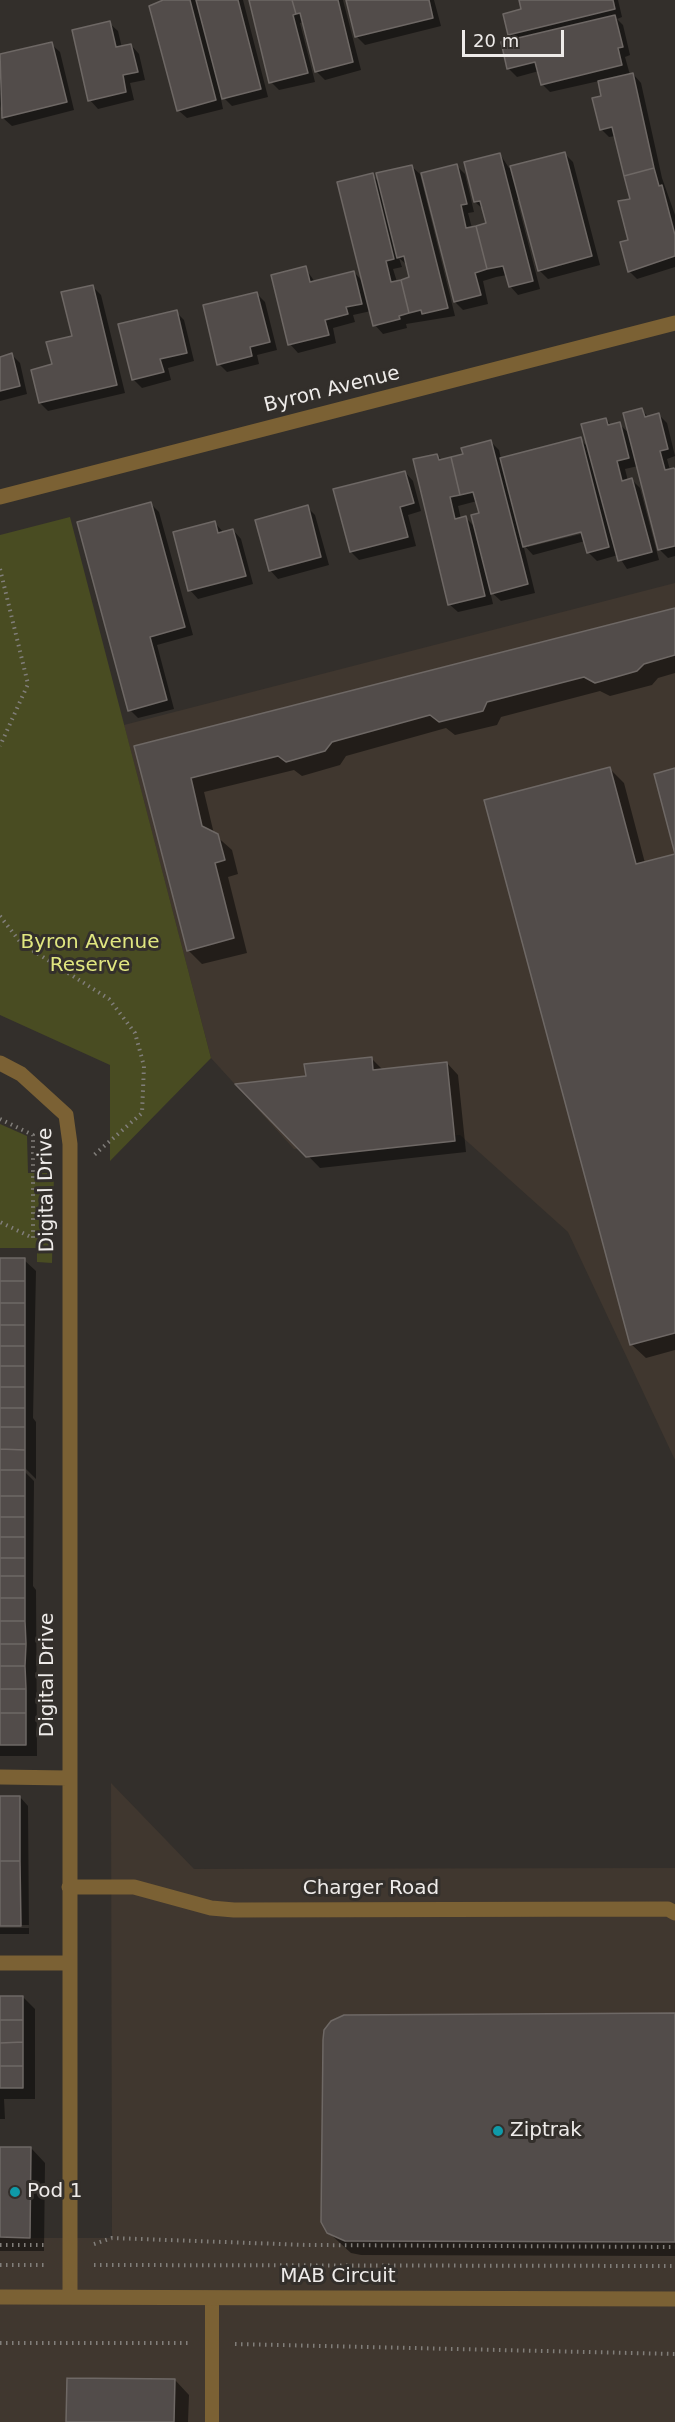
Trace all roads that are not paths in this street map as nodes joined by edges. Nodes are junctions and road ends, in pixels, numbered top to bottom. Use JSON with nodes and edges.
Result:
{"nodes":[{"id":1,"x":675,"y":323,"type":"edge"},
{"id":2,"x":0,"y":497,"type":"edge"},
{"id":3,"x":0,"y":1063,"type":"edge"},
{"id":4,"x":0,"y":1777,"type":"edge"},
{"id":5,"x":68,"y":1778,"type":"junction"},
{"id":6,"x":69,"y":1887,"type":"junction"},
{"id":7,"x":675,"y":1913,"type":"edge"},
{"id":8,"x":69,"y":1963,"type":"junction"},
{"id":9,"x":0,"y":1964,"type":"edge"},
{"id":10,"x":70,"y":2296,"type":"junction"},
{"id":11,"x":0,"y":2298,"type":"edge"},
{"id":12,"x":212,"y":2298,"type":"junction"},
{"id":13,"x":675,"y":2299,"type":"edge"},
{"id":14,"x":212,"y":2422,"type":"edge"}],
"edges":[{"from":1,"to":2,"type":"street","name":"Byron Avenue"},
{"from":3,"to":5,"type":"street","name":"Digital Drive"},
{"from":4,"to":5,"type":"street"},
{"from":5,"to":6,"type":"street","name":"Digital Drive"},
{"from":6,"to":7,"type":"street","name":"Charger Road"},
{"from":6,"to":8,"type":"street","name":"Digital Drive"},
{"from":8,"to":9,"type":"street"},
{"from":8,"to":10,"type":"street","name":"Digital Drive"},
{"from":10,"to":11,"type":"street","name":"MAB Circuit"},
{"from":10,"to":12,"type":"street","name":"MAB Circuit"},
{"from":12,"to":13,"type":"street","name":"MAB Circuit"},
{"from":12,"to":14,"type":"lane"}]}
